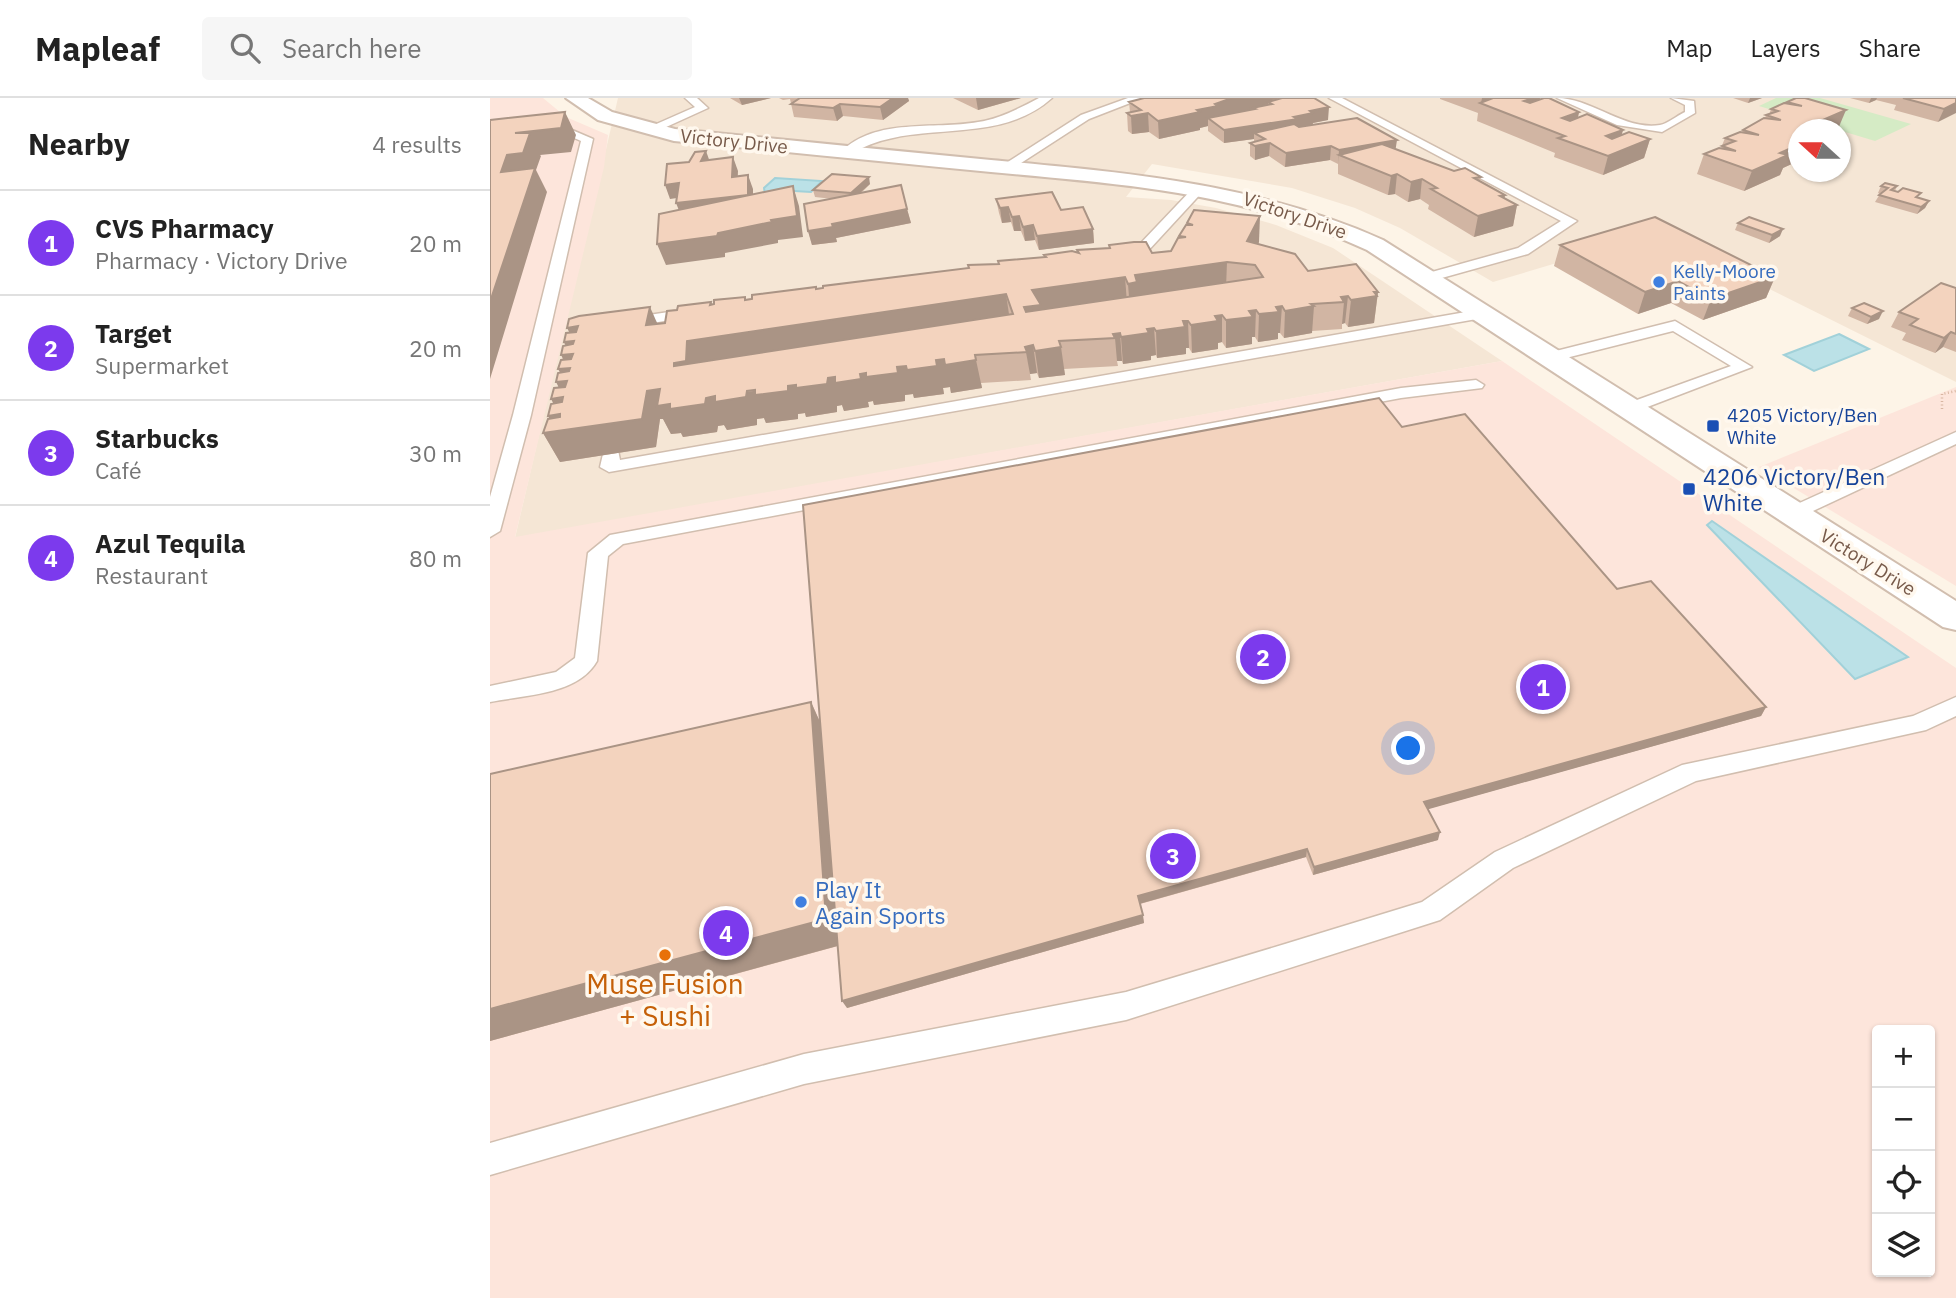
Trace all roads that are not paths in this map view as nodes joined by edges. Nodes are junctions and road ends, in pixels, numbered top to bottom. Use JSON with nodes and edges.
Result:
{"nodes":[{"id":1,"x":575,"y":98,"type":"edge"},
{"id":2,"x":690,"y":98,"type":"edge"},
{"id":3,"x":1047,"y":98,"type":"edge"},
{"id":4,"x":1138,"y":98,"type":"edge"},
{"id":5,"x":1334,"y":98,"type":"edge"},
{"id":6,"x":1562,"y":98,"type":"edge"},
{"id":7,"x":1676,"y":98,"type":"edge"},
{"id":8,"x":609,"y":118,"type":"junction"},
{"id":9,"x":649,"y":131,"type":"junction"},
{"id":10,"x":847,"y":152,"type":"junction"},
{"id":11,"x":1006,"y":167,"type":"junction"},
{"id":12,"x":1200,"y":188,"type":"junction"},
{"id":13,"x":1101,"y":255,"type":"edge"},
{"id":14,"x":1426,"y":278,"type":"junction"},
{"id":15,"x":715,"y":309,"type":"edge"},
{"id":16,"x":1483,"y":314,"type":"junction"},
{"id":17,"x":631,"y":339,"type":"edge"},
{"id":18,"x":1550,"y":357,"type":"junction"},
{"id":19,"x":1476,"y":385,"type":"dead end"},
{"id":20,"x":1629,"y":409,"type":"junction"},
{"id":21,"x":1956,"y":437,"type":"edge"},
{"id":22,"x":612,"y":454,"type":"edge"},
{"id":23,"x":1791,"y":514,"type":"junction"},
{"id":24,"x":490,"y":531,"type":"edge"},
{"id":25,"x":1956,"y":618,"type":"edge"},
{"id":26,"x":490,"y":694,"type":"edge"},
{"id":27,"x":1956,"y":706,"type":"edge"},
{"id":28,"x":490,"y":1159,"type":"edge"}],
"edges":[{"from":1,"to":8,"type":"street","name":"Victory Drive"},
{"from":2,"to":9,"type":"lane"},
{"from":3,"to":10,"type":"lane"},
{"from":4,"to":11,"type":"lane"},
{"from":5,"to":14,"type":"lane"},
{"from":6,"to":7,"type":"lane"},
{"from":8,"to":9,"type":"street","name":"Victory Drive"},
{"from":8,"to":24,"type":"lane"},
{"from":9,"to":10,"type":"street","name":"Victory Drive"},
{"from":10,"to":11,"type":"street","name":"Victory Drive"},
{"from":11,"to":12,"type":"street","name":"Victory Drive"},
{"from":12,"to":13,"type":"lane"},
{"from":12,"to":14,"type":"street","name":"Victory Drive"},
{"from":14,"to":16,"type":"street","name":"Victory Drive"},
{"from":15,"to":17,"type":"lane"},
{"from":16,"to":18,"type":"street","name":"Victory Drive"},
{"from":16,"to":22,"type":"lane"},
{"from":18,"to":20,"type":"street","name":"Victory Drive"},
{"from":18,"to":20,"type":"lane"},
{"from":19,"to":26,"type":"lane"},
{"from":20,"to":23,"type":"street","name":"Victory Drive"},
{"from":21,"to":23,"type":"lane"},
{"from":23,"to":25,"type":"street","name":"Victory Drive"},
{"from":27,"to":28,"type":"lane"}]}
